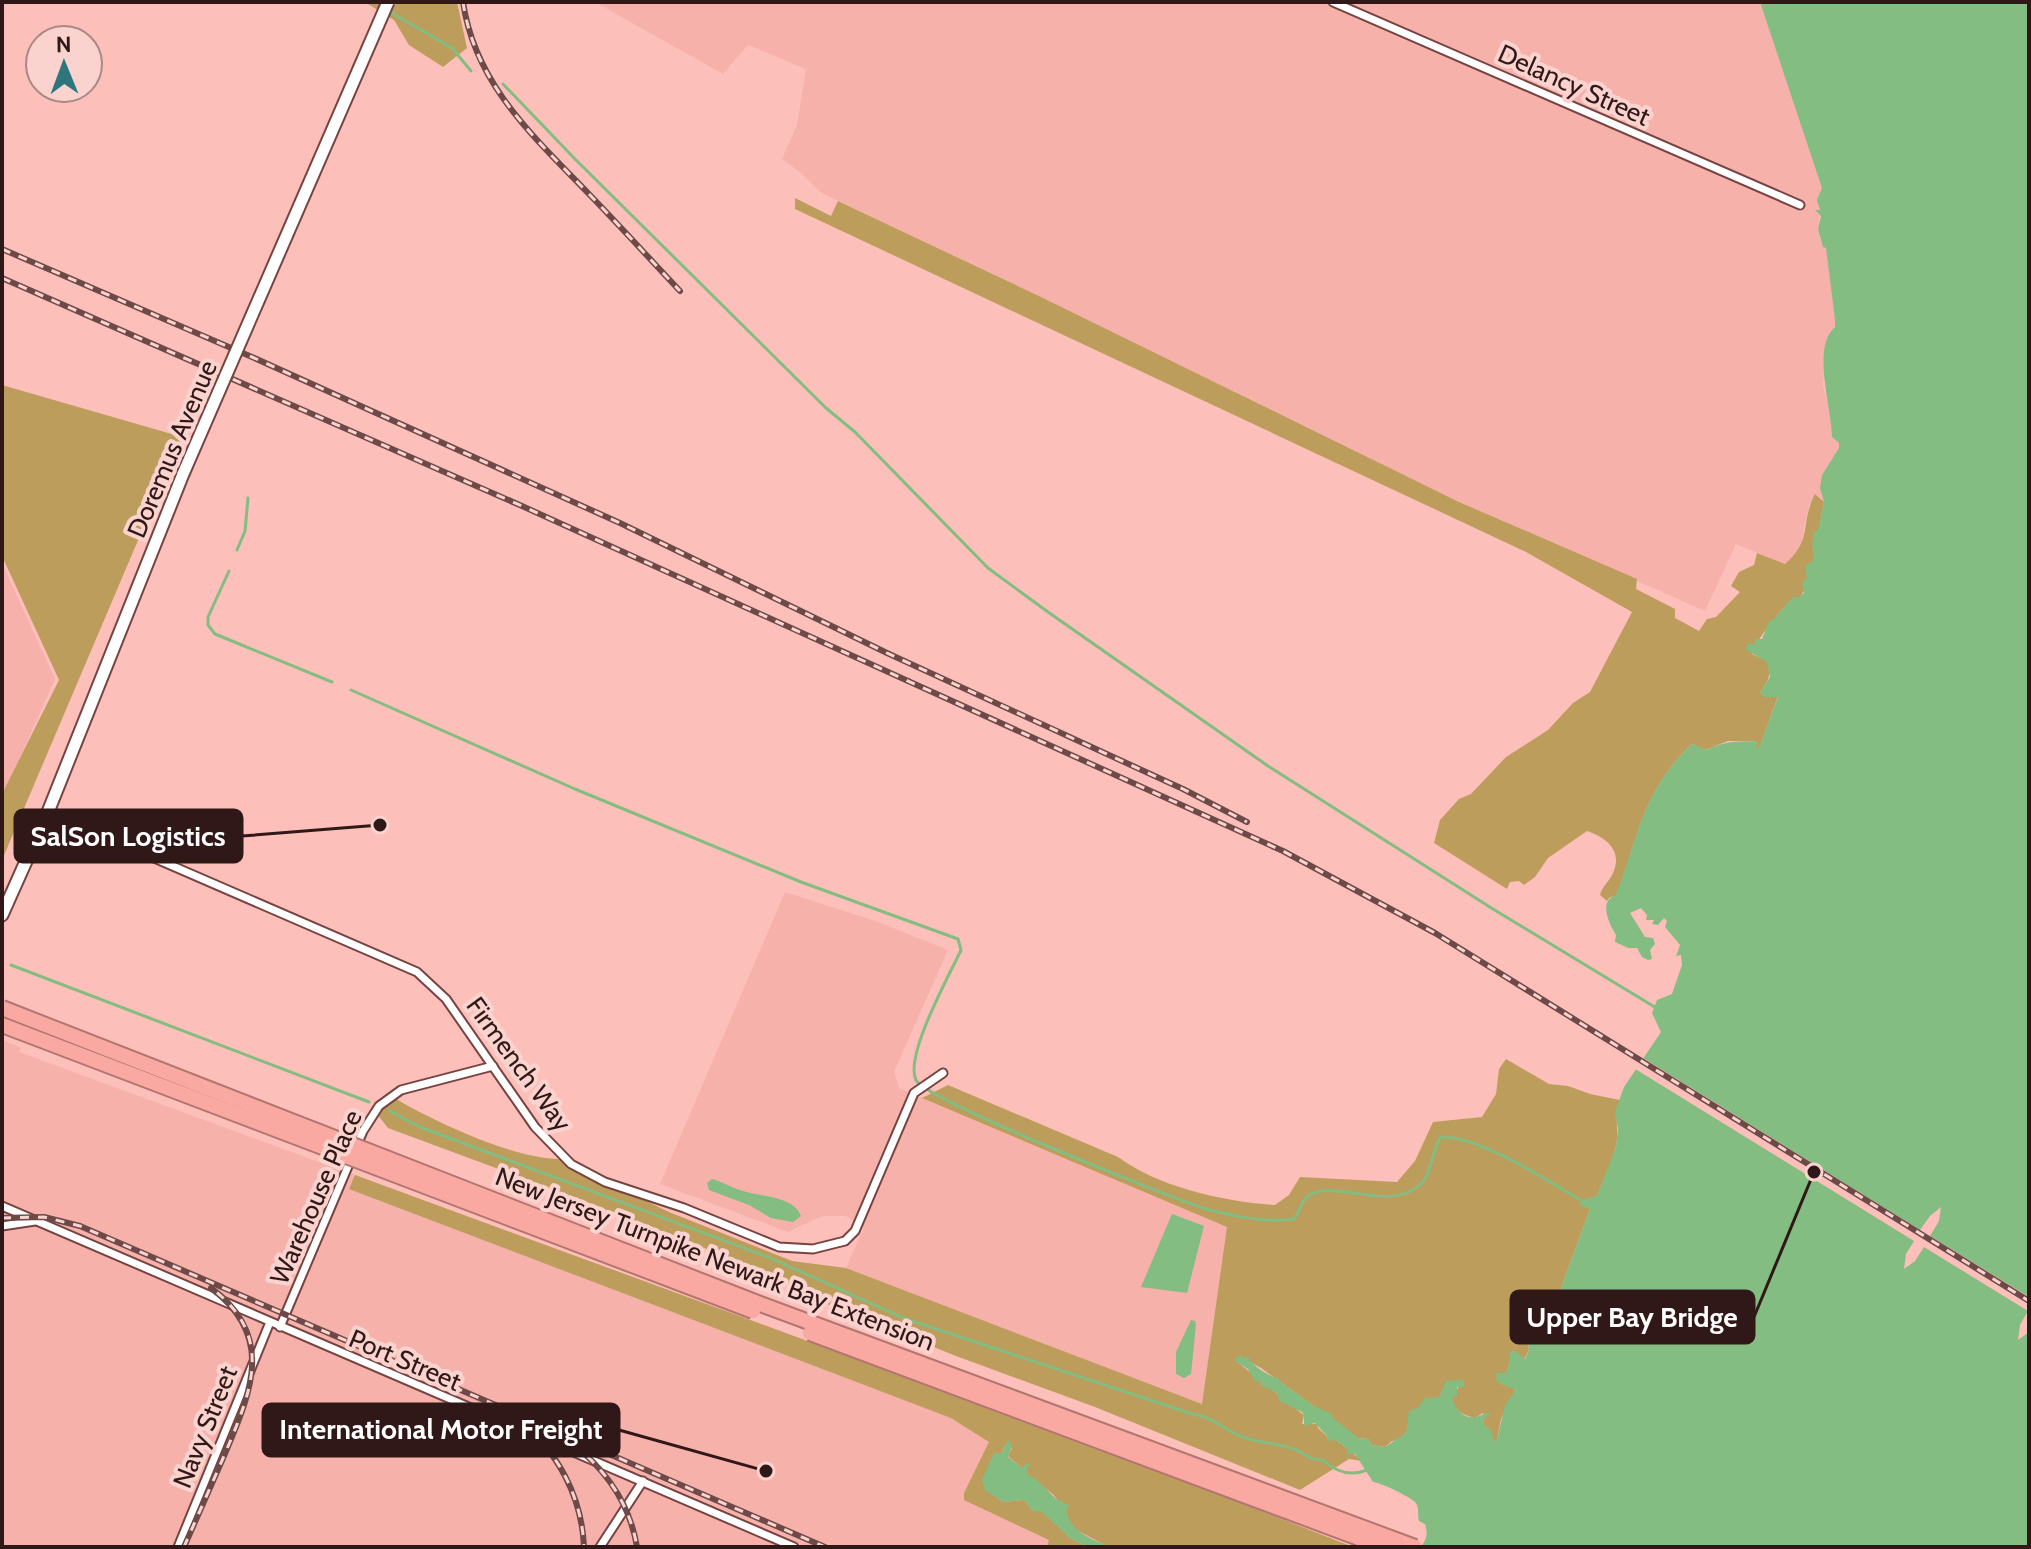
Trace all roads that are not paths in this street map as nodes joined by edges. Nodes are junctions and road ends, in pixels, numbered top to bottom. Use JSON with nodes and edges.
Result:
{"nodes":[{"id":1,"x":388,"y":2,"type":"edge"},
{"id":2,"x":1333,"y":2,"type":"edge"},
{"id":3,"x":1800,"y":205,"type":"dead end"},
{"id":4,"x":48,"y":812,"type":"junction"},
{"id":5,"x":2,"y":915,"type":"edge"},
{"id":6,"x":2,"y":1008,"type":"edge"},
{"id":7,"x":2,"y":1025,"type":"edge"},
{"id":8,"x":493,"y":1066,"type":"junction"},
{"id":9,"x":943,"y":1073,"type":"dead end"},
{"id":10,"x":2,"y":1206,"type":"edge"},
{"id":11,"x":36,"y":1221,"type":"junction"},
{"id":12,"x":2,"y":1226,"type":"edge"},
{"id":13,"x":270,"y":1322,"type":"junction"},
{"id":14,"x":280,"y":1327,"type":"junction"},
{"id":15,"x":643,"y":1481,"type":"junction"},
{"id":16,"x":178,"y":1547,"type":"edge"},
{"id":17,"x":600,"y":1547,"type":"edge"},
{"id":18,"x":794,"y":1547,"type":"edge"},
{"id":19,"x":1383,"y":1547,"type":"edge"},
{"id":20,"x":1415,"y":1547,"type":"edge"}],
"edges":[{"from":1,"to":4,"type":"main road","name":"Doremus Avenue","bridge":true},
{"from":2,"to":3,"type":"street","name":"Delancy Street"},
{"from":4,"to":5,"type":"main road","name":"Doremus Avenue"},
{"from":4,"to":8,"type":"street","name":"Firmench Way"},
{"from":6,"to":20,"type":"highway","name":"New Jersey Turnpike Newark Bay Extension","bridge":true},
{"from":7,"to":19,"type":"highway","name":"New Jersey Turnpike Newark Bay Extension","bridge":true},
{"from":8,"to":9,"type":"street","name":"Firmench Way"},
{"from":8,"to":14,"type":"street","name":"Warehouse Place"},
{"from":10,"to":11,"type":"street","name":"Port Street"},
{"from":11,"to":12,"type":"street"},
{"from":11,"to":13,"type":"street","name":"Port Street"},
{"from":13,"to":14,"type":"street","name":"Port Street"},
{"from":13,"to":16,"type":"street","name":"Navy Street"},
{"from":14,"to":15,"type":"street","name":"Port Street"},
{"from":15,"to":17,"type":"street"},
{"from":15,"to":18,"type":"street","name":"Port Street"}]}
